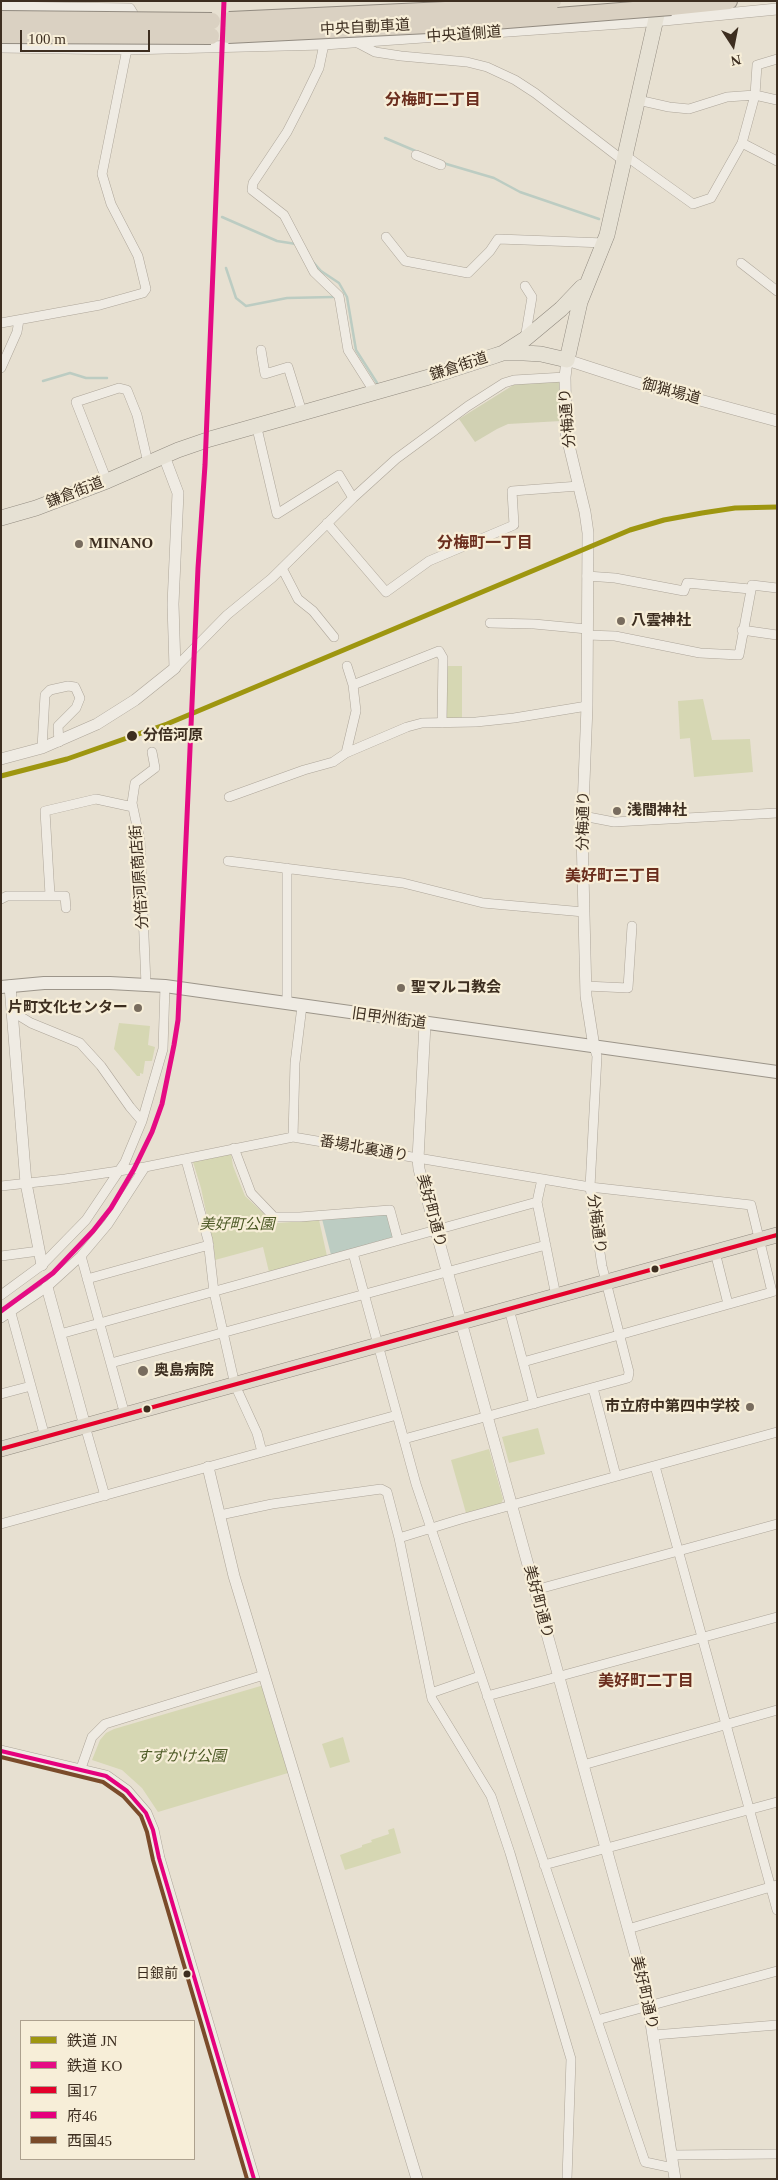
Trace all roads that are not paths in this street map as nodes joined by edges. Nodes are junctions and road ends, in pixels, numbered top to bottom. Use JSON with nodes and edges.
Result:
{"nodes":[{"id":1,"x":378,"y":1,"type":"edge"},
{"id":2,"x":553,"y":1,"type":"edge"},
{"id":3,"x":660,"y":1,"type":"edge"},
{"id":4,"x":729,"y":1,"type":"edge"},
{"id":5,"x":37,"y":4,"type":"edge"},
{"id":6,"x":1,"y":6,"type":"edge"},
{"id":7,"x":777,"y":9,"type":"edge"},
{"id":8,"x":1,"y":19,"type":"edge"},
{"id":9,"x":656,"y":20,"type":"junction"},
{"id":10,"x":1,"y":35,"type":"edge"},
{"id":11,"x":384,"y":41,"type":"junction"},
{"id":12,"x":356,"y":42,"type":"junction"},
{"id":13,"x":324,"y":44,"type":"junction"},
{"id":14,"x":1,"y":47,"type":"edge"},
{"id":15,"x":34,"y":47,"type":"junction"},
{"id":16,"x":127,"y":49,"type":"junction"},
{"id":17,"x":777,"y":59,"type":"edge"},
{"id":18,"x":755,"y":95,"type":"junction"},
{"id":19,"x":638,"y":100,"type":"junction"},
{"id":20,"x":777,"y":100,"type":"edge"},
{"id":21,"x":742,"y":143,"type":"junction"},
{"id":22,"x":416,"y":155,"type":"dead end"},
{"id":23,"x":625,"y":159,"type":"junction"},
{"id":24,"x":777,"y":161,"type":"edge"},
{"id":25,"x":441,"y":165,"type":"dead end"},
{"id":26,"x":386,"y":237,"type":"dead end"},
{"id":27,"x":605,"y":243,"type":"junction"},
{"id":28,"x":741,"y":263,"type":"dead end"},
{"id":29,"x":588,"y":280,"type":"junction"},
{"id":30,"x":526,"y":286,"type":"dead end"},
{"id":31,"x":777,"y":291,"type":"edge"},
{"id":32,"x":19,"y":320,"type":"junction"},
{"id":33,"x":1,"y":323,"type":"edge"},
{"id":34,"x":525,"y":339,"type":"junction"},
{"id":35,"x":261,"y":350,"type":"dead end"},
{"id":36,"x":503,"y":353,"type":"junction"},
{"id":37,"x":566,"y":360,"type":"junction"},
{"id":38,"x":1,"y":368,"type":"edge"},
{"id":39,"x":565,"y":377,"type":"junction"},
{"id":40,"x":374,"y":392,"type":"junction"},
{"id":41,"x":302,"y":412,"type":"junction"},
{"id":42,"x":777,"y":421,"type":"edge"},
{"id":43,"x":256,"y":424,"type":"junction"},
{"id":44,"x":164,"y":456,"type":"junction"},
{"id":45,"x":148,"y":463,"type":"junction"},
{"id":46,"x":107,"y":481,"type":"junction"},
{"id":47,"x":579,"y":486,"type":"junction"},
{"id":48,"x":354,"y":498,"type":"junction"},
{"id":49,"x":1,"y":518,"type":"edge"},
{"id":50,"x":327,"y":523,"type":"junction"},
{"id":51,"x":282,"y":568,"type":"junction"},
{"id":52,"x":587,"y":576,"type":"junction"},
{"id":53,"x":777,"y":588,"type":"edge"},
{"id":54,"x":750,"y":589,"type":"junction"},
{"id":55,"x":490,"y":623,"type":"dead end"},
{"id":56,"x":742,"y":630,"type":"junction"},
{"id":57,"x":587,"y":632,"type":"junction"},
{"id":58,"x":777,"y":635,"type":"edge"},
{"id":59,"x":334,"y":637,"type":"dead end"},
{"id":60,"x":348,"y":666,"type":"dead end"},
{"id":61,"x":175,"y":668,"type":"junction"},
{"id":62,"x":352,"y":685,"type":"junction"},
{"id":63,"x":587,"y":706,"type":"junction"},
{"id":64,"x":44,"y":714,"type":"junction"},
{"id":65,"x":63,"y":720,"type":"junction"},
{"id":66,"x":442,"y":723,"type":"junction"},
{"id":67,"x":59,"y":742,"type":"junction"},
{"id":68,"x":42,"y":748,"type":"junction"},
{"id":69,"x":152,"y":752,"type":"dead end"},
{"id":70,"x":346,"y":753,"type":"junction"},
{"id":71,"x":1,"y":760,"type":"edge"},
{"id":72,"x":229,"y":797,"type":"dead end"},
{"id":73,"x":133,"y":807,"type":"junction"},
{"id":74,"x":777,"y":813,"type":"edge"},
{"id":75,"x":583,"y":816,"type":"junction"},
{"id":76,"x":228,"y":861,"type":"dead end"},
{"id":77,"x":287,"y":868,"type":"junction"},
{"id":78,"x":50,"y":895,"type":"junction"},
{"id":79,"x":1,"y":899,"type":"edge"},
{"id":80,"x":66,"y":908,"type":"dead end"},
{"id":81,"x":584,"y":912,"type":"junction"},
{"id":82,"x":632,"y":926,"type":"dead end"},
{"id":83,"x":146,"y":985,"type":"junction"},
{"id":84,"x":165,"y":986,"type":"junction"},
{"id":85,"x":586,"y":986,"type":"junction"},
{"id":86,"x":6,"y":987,"type":"edge"},
{"id":87,"x":287,"y":1004,"type":"junction"},
{"id":88,"x":302,"y":1006,"type":"junction"},
{"id":89,"x":13,"y":1012,"type":"junction"},
{"id":90,"x":425,"y":1024,"type":"junction"},
{"id":91,"x":594,"y":1047,"type":"junction"},
{"id":92,"x":777,"y":1072,"type":"edge"},
{"id":93,"x":142,"y":1121,"type":"junction"},
{"id":94,"x":293,"y":1137,"type":"junction"},
{"id":95,"x":234,"y":1148,"type":"junction"},
{"id":96,"x":418,"y":1159,"type":"junction"},
{"id":97,"x":186,"y":1160,"type":"junction"},
{"id":98,"x":145,"y":1167,"type":"junction"},
{"id":99,"x":119,"y":1171,"type":"junction"},
{"id":100,"x":542,"y":1179,"type":"junction"},
{"id":101,"x":26,"y":1183,"type":"junction"},
{"id":102,"x":1,"y":1186,"type":"edge"},
{"id":103,"x":590,"y":1188,"type":"junction"},
{"id":104,"x":537,"y":1202,"type":"junction"},
{"id":105,"x":436,"y":1230,"type":"junction"},
{"id":106,"x":777,"y":1235,"type":"edge"},
{"id":107,"x":398,"y":1240,"type":"junction"},
{"id":108,"x":761,"y":1240,"type":"junction"},
{"id":109,"x":209,"y":1245,"type":"junction"},
{"id":110,"x":546,"y":1245,"type":"junction"},
{"id":111,"x":40,"y":1251,"type":"junction"},
{"id":112,"x":715,"y":1252,"type":"junction"},
{"id":113,"x":353,"y":1253,"type":"junction"},
{"id":114,"x":1,"y":1256,"type":"edge"},
{"id":115,"x":81,"y":1256,"type":"junction"},
{"id":116,"x":42,"y":1265,"type":"junction"},
{"id":117,"x":447,"y":1271,"type":"junction"},
{"id":118,"x":88,"y":1279,"type":"junction"},
{"id":119,"x":47,"y":1287,"type":"junction"},
{"id":120,"x":608,"y":1290,"type":"junction"},
{"id":121,"x":214,"y":1292,"type":"junction"},
{"id":122,"x":364,"y":1294,"type":"junction"},
{"id":123,"x":1,"y":1295,"type":"edge"},
{"id":124,"x":556,"y":1296,"type":"junction"},
{"id":125,"x":728,"y":1304,"type":"junction"},
{"id":126,"x":509,"y":1309,"type":"junction"},
{"id":127,"x":11,"y":1313,"type":"junction"},
{"id":128,"x":1,"y":1318,"type":"edge"},
{"id":129,"x":100,"y":1322,"type":"junction"},
{"id":130,"x":461,"y":1322,"type":"junction"},
{"id":131,"x":222,"y":1333,"type":"junction"},
{"id":132,"x":60,"y":1334,"type":"junction"},
{"id":133,"x":618,"y":1335,"type":"junction"},
{"id":134,"x":378,"y":1345,"type":"junction"},
{"id":135,"x":523,"y":1362,"type":"junction"},
{"id":136,"x":111,"y":1363,"type":"junction"},
{"id":137,"x":235,"y":1385,"type":"junction"},
{"id":138,"x":30,"y":1386,"type":"junction"},
{"id":139,"x":593,"y":1388,"type":"junction"},
{"id":140,"x":1,"y":1394,"type":"edge"},
{"id":141,"x":534,"y":1404,"type":"junction"},
{"id":142,"x":126,"y":1415,"type":"junction"},
{"id":143,"x":397,"y":1415,"type":"junction"},
{"id":144,"x":487,"y":1417,"type":"junction"},
{"id":145,"x":85,"y":1426,"type":"junction"},
{"id":146,"x":777,"y":1432,"type":"edge"},
{"id":147,"x":45,"y":1437,"type":"junction"},
{"id":148,"x":404,"y":1439,"type":"junction"},
{"id":149,"x":1,"y":1449,"type":"edge"},
{"id":150,"x":262,"y":1452,"type":"junction"},
{"id":151,"x":655,"y":1466,"type":"junction"},
{"id":152,"x":208,"y":1467,"type":"junction"},
{"id":153,"x":616,"y":1476,"type":"junction"},
{"id":154,"x":105,"y":1496,"type":"junction"},
{"id":155,"x":511,"y":1505,"type":"junction"},
{"id":156,"x":220,"y":1515,"type":"junction"},
{"id":157,"x":1,"y":1524,"type":"edge"},
{"id":158,"x":777,"y":1524,"type":"edge"},
{"id":159,"x":431,"y":1528,"type":"junction"},
{"id":160,"x":399,"y":1538,"type":"junction"},
{"id":161,"x":678,"y":1551,"type":"junction"},
{"id":162,"x":535,"y":1590,"type":"junction"},
{"id":163,"x":777,"y":1617,"type":"edge"},
{"id":164,"x":702,"y":1637,"type":"junction"},
{"id":165,"x":264,"y":1675,"type":"junction"},
{"id":166,"x":480,"y":1676,"type":"junction"},
{"id":167,"x":559,"y":1677,"type":"junction"},
{"id":168,"x":431,"y":1693,"type":"junction"},
{"id":169,"x":487,"y":1696,"type":"junction"},
{"id":170,"x":777,"y":1710,"type":"edge"},
{"id":171,"x":726,"y":1724,"type":"junction"},
{"id":172,"x":1,"y":1751,"type":"edge"},
{"id":173,"x":583,"y":1765,"type":"junction"},
{"id":174,"x":80,"y":1771,"type":"junction"},
{"id":175,"x":777,"y":1802,"type":"edge"},
{"id":176,"x":749,"y":1809,"type":"junction"},
{"id":177,"x":606,"y":1848,"type":"junction"},
{"id":178,"x":544,"y":1865,"type":"junction"},
{"id":179,"x":774,"y":1886,"type":"edge"},
{"id":180,"x":777,"y":1910,"type":"edge"},
{"id":181,"x":628,"y":1929,"type":"junction"},
{"id":182,"x":777,"y":1971,"type":"edge"},
{"id":183,"x":648,"y":2006,"type":"junction"},
{"id":184,"x":597,"y":2020,"type":"junction"},
{"id":185,"x":777,"y":2025,"type":"edge"},
{"id":186,"x":654,"y":2035,"type":"junction"},
{"id":187,"x":777,"y":2154,"type":"edge"},
{"id":188,"x":671,"y":2155,"type":"junction"},
{"id":189,"x":674,"y":2174,"type":"edge"},
{"id":190,"x":254,"y":2179,"type":"edge"},
{"id":191,"x":417,"y":2179,"type":"edge"},
{"id":192,"x":566,"y":2179,"type":"edge"}],
"edges":[{"from":1,"to":11,"type":"street"},
{"from":2,"to":8,"type":"highway","name":"中央自動車道","bridge":true},
{"from":3,"to":9,"type":"main road"},
{"from":4,"to":10,"type":"highway","name":"中央自動車道","bridge":true},
{"from":5,"to":6,"type":"street"},
{"from":5,"to":15,"type":"street"},
{"from":5,"to":16,"type":"street"},
{"from":7,"to":9,"type":"street","name":"中央道側道"},
{"from":9,"to":11,"type":"street","name":"中央道側道"},
{"from":9,"to":19,"type":"main road"},
{"from":11,"to":12,"type":"street","name":"中央道側道"},
{"from":12,"to":13,"type":"street","name":"中央道側道"},
{"from":12,"to":23,"type":"street"},
{"from":13,"to":16,"type":"street","name":"中央道側道"},
{"from":13,"to":40,"type":"street"},
{"from":14,"to":15,"type":"street","name":"中央道側道"},
{"from":15,"to":16,"type":"street","name":"中央道側道"},
{"from":16,"to":32,"type":"street"},
{"from":17,"to":18,"type":"street"},
{"from":18,"to":19,"type":"street"},
{"from":18,"to":20,"type":"street"},
{"from":18,"to":21,"type":"street"},
{"from":19,"to":23,"type":"main road"},
{"from":21,"to":23,"type":"street"},
{"from":21,"to":24,"type":"street"},
{"from":22,"to":25,"type":"street"},
{"from":23,"to":27,"type":"main road"},
{"from":26,"to":27,"type":"street"},
{"from":27,"to":29,"type":"main road"},
{"from":28,"to":31,"type":"street"},
{"from":29,"to":34,"type":"main road"},
{"from":29,"to":37,"type":"main road"},
{"from":30,"to":34,"type":"street"},
{"from":32,"to":33,"type":"street"},
{"from":32,"to":38,"type":"street"},
{"from":34,"to":36,"type":"main road"},
{"from":35,"to":41,"type":"street"},
{"from":36,"to":37,"type":"main road","name":"鎌倉街道"},
{"from":36,"to":40,"type":"main road","name":"鎌倉街道"},
{"from":37,"to":39,"type":"street","name":"分梅通り"},
{"from":37,"to":42,"type":"street","name":"御猟場道"},
{"from":39,"to":47,"type":"street","name":"分梅通り"},
{"from":39,"to":48,"type":"street"},
{"from":40,"to":41,"type":"main road","name":"鎌倉街道"},
{"from":41,"to":43,"type":"main road","name":"鎌倉街道"},
{"from":43,"to":44,"type":"main road","name":"鎌倉街道"},
{"from":43,"to":48,"type":"street"},
{"from":44,"to":45,"type":"main road","name":"鎌倉街道"},
{"from":44,"to":61,"type":"street"},
{"from":45,"to":46,"type":"main road","name":"鎌倉街道"},
{"from":45,"to":46,"type":"street"},
{"from":46,"to":49,"type":"main road","name":"鎌倉街道"},
{"from":47,"to":50,"type":"street"},
{"from":47,"to":52,"type":"street","name":"分梅通り"},
{"from":48,"to":50,"type":"street"},
{"from":50,"to":51,"type":"street"},
{"from":51,"to":59,"type":"street"},
{"from":51,"to":61,"type":"street"},
{"from":52,"to":54,"type":"street"},
{"from":52,"to":57,"type":"street","name":"分梅通り"},
{"from":53,"to":54,"type":"street"},
{"from":54,"to":56,"type":"street"},
{"from":55,"to":57,"type":"street"},
{"from":56,"to":57,"type":"street"},
{"from":56,"to":58,"type":"street"},
{"from":57,"to":63,"type":"street","name":"分梅通り"},
{"from":60,"to":62,"type":"street"},
{"from":61,"to":67,"type":"street"},
{"from":62,"to":66,"type":"street"},
{"from":62,"to":70,"type":"street"},
{"from":63,"to":66,"type":"street"},
{"from":63,"to":75,"type":"street","name":"分梅通り"},
{"from":64,"to":65,"type":"street"},
{"from":64,"to":65,"type":"street"},
{"from":64,"to":68,"type":"street"},
{"from":65,"to":67,"type":"street"},
{"from":66,"to":70,"type":"street"},
{"from":67,"to":68,"type":"street"},
{"from":68,"to":71,"type":"street"},
{"from":69,"to":73,"type":"street","name":"分倍河原商店街"},
{"from":70,"to":72,"type":"street"},
{"from":73,"to":78,"type":"street"},
{"from":73,"to":83,"type":"street","name":"分倍河原商店街"},
{"from":74,"to":75,"type":"street"},
{"from":75,"to":81,"type":"street","name":"分梅通り"},
{"from":76,"to":77,"type":"street"},
{"from":77,"to":81,"type":"street"},
{"from":77,"to":87,"type":"street"},
{"from":78,"to":79,"type":"street"},
{"from":78,"to":80,"type":"street"},
{"from":81,"to":85,"type":"street","name":"分梅通り"},
{"from":82,"to":85,"type":"street"},
{"from":83,"to":84,"type":"main road","name":"旧甲州街道"},
{"from":83,"to":86,"type":"main road","name":"旧甲州街道"},
{"from":84,"to":87,"type":"main road","name":"旧甲州街道"},
{"from":84,"to":93,"type":"street"},
{"from":85,"to":91,"type":"street","name":"分梅通り"},
{"from":86,"to":89,"type":"street"},
{"from":87,"to":88,"type":"main road","name":"旧甲州街道"},
{"from":88,"to":90,"type":"main road","name":"旧甲州街道"},
{"from":88,"to":94,"type":"street"},
{"from":89,"to":93,"type":"street"},
{"from":89,"to":101,"type":"street"},
{"from":90,"to":91,"type":"main road","name":"旧甲州街道"},
{"from":90,"to":96,"type":"street","name":"美好町通り"},
{"from":91,"to":92,"type":"main road","name":"旧甲州街道"},
{"from":91,"to":103,"type":"street","name":"分梅通り"},
{"from":93,"to":99,"type":"street"},
{"from":94,"to":95,"type":"street","name":"番場北裏通り"},
{"from":94,"to":96,"type":"street","name":"番場北裏通り"},
{"from":95,"to":97,"type":"street","name":"番場北裏通り"},
{"from":95,"to":107,"type":"street"},
{"from":96,"to":100,"type":"street","name":"番場北裏通り"},
{"from":96,"to":105,"type":"street","name":"美好町通り"},
{"from":97,"to":98,"type":"street","name":"番場北裏通り"},
{"from":97,"to":109,"type":"street"},
{"from":98,"to":99,"type":"street","name":"番場北裏通り"},
{"from":98,"to":115,"type":"street"},
{"from":99,"to":101,"type":"street","name":"番場北裏通り"},
{"from":99,"to":116,"type":"street"},
{"from":100,"to":103,"type":"street","name":"番場北裏通り"},
{"from":100,"to":104,"type":"street"},
{"from":101,"to":102,"type":"street","name":"番場北裏通り"},
{"from":101,"to":111,"type":"street"},
{"from":103,"to":108,"type":"street","name":"番場北裏通り"},
{"from":103,"to":120,"type":"street","name":"分梅通り"},
{"from":104,"to":105,"type":"street"},
{"from":104,"to":110,"type":"street"},
{"from":105,"to":107,"type":"street"},
{"from":105,"to":117,"type":"street","name":"美好町通り"},
{"from":106,"to":108,"type":"highway"},
{"from":107,"to":113,"type":"street"},
{"from":108,"to":112,"type":"highway"},
{"from":108,"to":125,"type":"street"},
{"from":109,"to":118,"type":"street"},
{"from":109,"to":121,"type":"street"},
{"from":110,"to":117,"type":"street"},
{"from":110,"to":124,"type":"street"},
{"from":111,"to":114,"type":"street"},
{"from":111,"to":116,"type":"street"},
{"from":112,"to":120,"type":"highway"},
{"from":112,"to":125,"type":"street"},
{"from":113,"to":121,"type":"street"},
{"from":113,"to":122,"type":"street"},
{"from":115,"to":118,"type":"street"},
{"from":115,"to":119,"type":"street"},
{"from":116,"to":123,"type":"street"},
{"from":117,"to":122,"type":"street"},
{"from":117,"to":130,"type":"street","name":"美好町通り"},
{"from":118,"to":129,"type":"street"},
{"from":119,"to":127,"type":"street"},
{"from":119,"to":132,"type":"street"},
{"from":120,"to":124,"type":"highway"},
{"from":120,"to":133,"type":"street","name":"分梅通り"},
{"from":121,"to":129,"type":"street"},
{"from":121,"to":131,"type":"street"},
{"from":122,"to":131,"type":"street"},
{"from":122,"to":134,"type":"street"},
{"from":124,"to":126,"type":"highway"},
{"from":125,"to":133,"type":"street"},
{"from":126,"to":130,"type":"highway"},
{"from":126,"to":135,"type":"street"},
{"from":127,"to":128,"type":"street"},
{"from":127,"to":138,"type":"street"},
{"from":129,"to":132,"type":"street"},
{"from":129,"to":136,"type":"street"},
{"from":130,"to":134,"type":"highway"},
{"from":130,"to":144,"type":"street","name":"美好町通り"},
{"from":131,"to":136,"type":"street"},
{"from":131,"to":137,"type":"street"},
{"from":132,"to":145,"type":"street"},
{"from":133,"to":135,"type":"street"},
{"from":133,"to":139,"type":"street","name":"分梅通り"},
{"from":134,"to":137,"type":"highway"},
{"from":134,"to":143,"type":"street"},
{"from":135,"to":141,"type":"street"},
{"from":136,"to":142,"type":"street"},
{"from":137,"to":142,"type":"highway"},
{"from":137,"to":150,"type":"street"},
{"from":138,"to":140,"type":"street"},
{"from":138,"to":147,"type":"street"},
{"from":139,"to":141,"type":"street"},
{"from":139,"to":153,"type":"street"},
{"from":141,"to":144,"type":"street"},
{"from":142,"to":145,"type":"highway"},
{"from":143,"to":148,"type":"street"},
{"from":143,"to":150,"type":"street"},
{"from":144,"to":148,"type":"street"},
{"from":144,"to":155,"type":"street","name":"美好町通り"},
{"from":145,"to":147,"type":"highway"},
{"from":145,"to":154,"type":"street"},
{"from":146,"to":151,"type":"street"},
{"from":147,"to":149,"type":"highway"},
{"from":148,"to":159,"type":"street"},
{"from":150,"to":152,"type":"street"},
{"from":151,"to":153,"type":"street"},
{"from":151,"to":161,"type":"street"},
{"from":152,"to":154,"type":"street"},
{"from":152,"to":156,"type":"street"},
{"from":153,"to":155,"type":"street"},
{"from":154,"to":157,"type":"street"},
{"from":155,"to":159,"type":"street"},
{"from":155,"to":162,"type":"street","name":"美好町通り"},
{"from":156,"to":160,"type":"street"},
{"from":156,"to":165,"type":"street"},
{"from":158,"to":161,"type":"street"},
{"from":159,"to":160,"type":"street"},
{"from":159,"to":166,"type":"street"},
{"from":160,"to":168,"type":"street"},
{"from":161,"to":162,"type":"street"},
{"from":161,"to":164,"type":"street"},
{"from":162,"to":167,"type":"street","name":"美好町通り"},
{"from":163,"to":164,"type":"street"},
{"from":164,"to":167,"type":"street"},
{"from":164,"to":171,"type":"street"},
{"from":165,"to":174,"type":"street"},
{"from":165,"to":191,"type":"street"},
{"from":166,"to":168,"type":"street"},
{"from":166,"to":169,"type":"street"},
{"from":167,"to":169,"type":"street"},
{"from":167,"to":173,"type":"street","name":"美好町通り"},
{"from":168,"to":192,"type":"street"},
{"from":169,"to":178,"type":"street"},
{"from":170,"to":171,"type":"street"},
{"from":171,"to":173,"type":"street"},
{"from":171,"to":176,"type":"street"},
{"from":172,"to":174,"type":"street"},
{"from":173,"to":177,"type":"street","name":"美好町通り"},
{"from":174,"to":190,"type":"street"},
{"from":175,"to":176,"type":"street"},
{"from":176,"to":177,"type":"street"},
{"from":176,"to":179,"type":"street"},
{"from":177,"to":178,"type":"street"},
{"from":177,"to":181,"type":"street","name":"美好町通り"},
{"from":178,"to":184,"type":"street"},
{"from":179,"to":180,"type":"street"},
{"from":179,"to":181,"type":"street"},
{"from":181,"to":183,"type":"street","name":"美好町通り"},
{"from":182,"to":183,"type":"street"},
{"from":183,"to":184,"type":"street"},
{"from":183,"to":186,"type":"street","name":"美好町通り"},
{"from":184,"to":189,"type":"street"},
{"from":185,"to":186,"type":"street"},
{"from":186,"to":188,"type":"street","name":"美好町通り"},
{"from":187,"to":188,"type":"street"},
{"from":188,"to":189,"type":"street","name":"美好町通り"}]}
